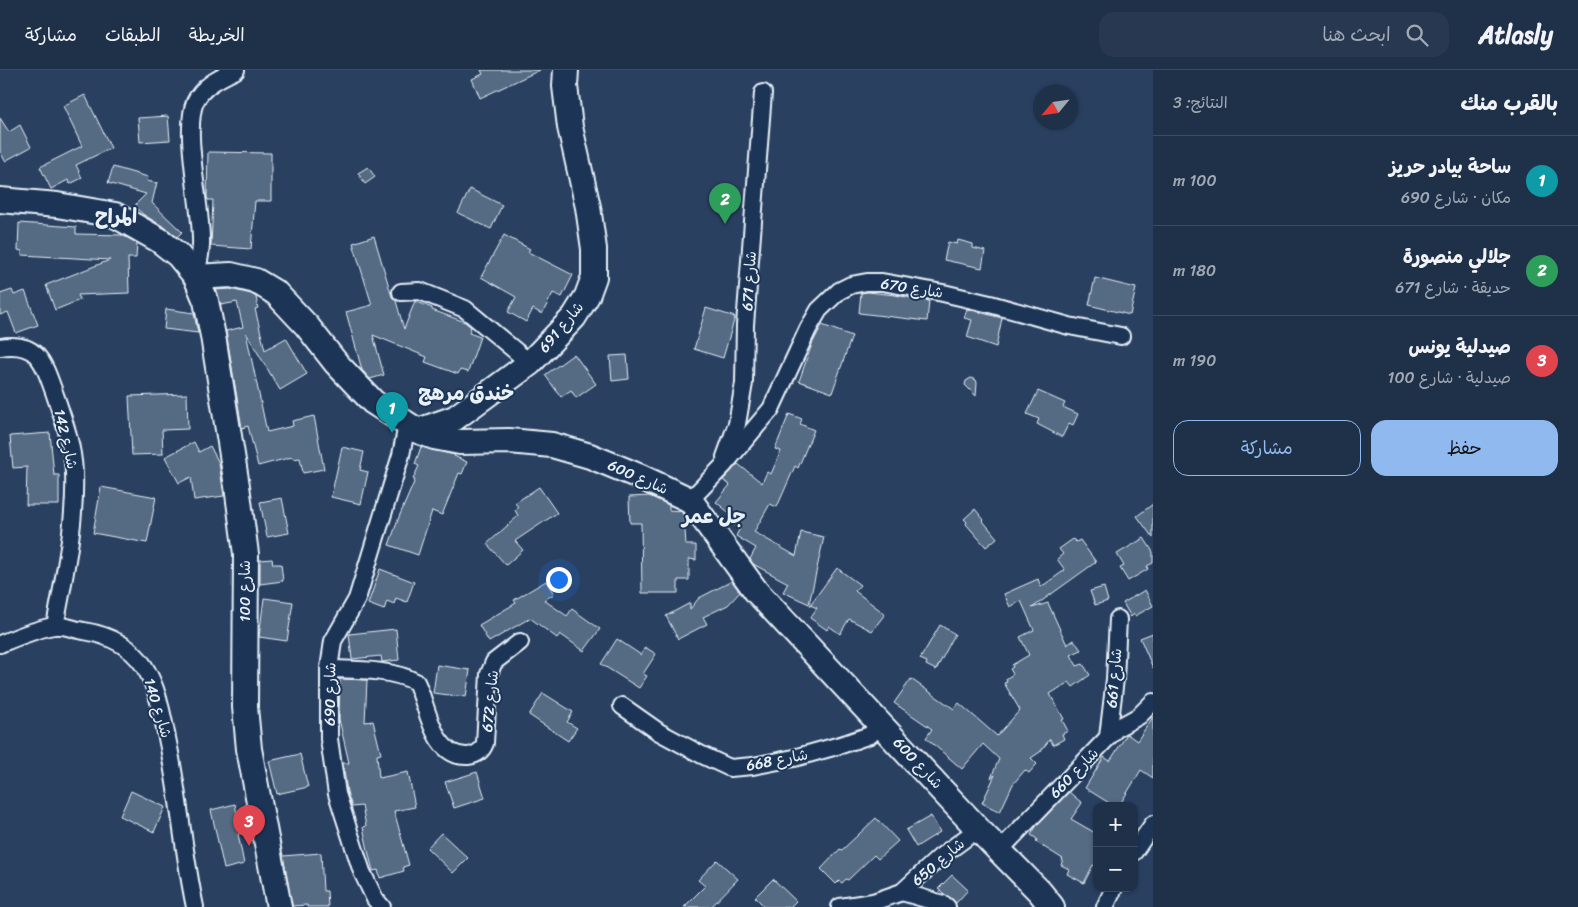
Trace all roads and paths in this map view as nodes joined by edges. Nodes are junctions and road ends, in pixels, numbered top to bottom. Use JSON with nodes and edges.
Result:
{"nodes":[{"id":1,"x":236,"y":70,"type":"edge"},
{"id":2,"x":566,"y":70,"type":"edge"},
{"id":3,"x":763,"y":93,"type":"dead end"},
{"id":4,"x":0,"y":200,"type":"edge"},
{"id":5,"x":196,"y":277,"type":"junction"},
{"id":6,"x":401,"y":292,"type":"dead end"},
{"id":7,"x":1121,"y":336,"type":"dead end"},
{"id":8,"x":0,"y":347,"type":"edge"},
{"id":9,"x":530,"y":363,"type":"junction"},
{"id":10,"x":413,"y":428,"type":"junction"},
{"id":11,"x":722,"y":466,"type":"junction"},
{"id":12,"x":690,"y":500,"type":"junction"},
{"id":13,"x":1118,"y":618,"type":"dead end"},
{"id":14,"x":55,"y":626,"type":"junction"},
{"id":15,"x":520,"y":642,"type":"dead end"},
{"id":16,"x":0,"y":644,"type":"edge"},
{"id":17,"x":329,"y":669,"type":"junction"},
{"id":18,"x":1153,"y":702,"type":"edge"},
{"id":19,"x":622,"y":706,"type":"dead end"},
{"id":20,"x":881,"y":723,"type":"junction"},
{"id":21,"x":1108,"y":738,"type":"junction"},
{"id":22,"x":1153,"y":824,"type":"edge"},
{"id":23,"x":978,"y":829,"type":"junction"},
{"id":24,"x":1137,"y":847,"type":"edge"},
{"id":25,"x":1000,"y":850,"type":"junction"},
{"id":26,"x":902,"y":892,"type":"junction"},
{"id":27,"x":1112,"y":892,"type":"edge"},
{"id":28,"x":196,"y":907,"type":"edge"},
{"id":29,"x":279,"y":907,"type":"edge"},
{"id":30,"x":382,"y":907,"type":"edge"},
{"id":31,"x":840,"y":907,"type":"edge"},
{"id":32,"x":947,"y":907,"type":"edge"},
{"id":33,"x":1052,"y":907,"type":"edge"},
{"id":34,"x":1105,"y":907,"type":"edge"}],
"edges":[{"from":1,"to":5,"type":"street"},
{"from":2,"to":9,"type":"main road","name":"شارع 691"},
{"from":3,"to":11,"type":"street","name":"شارع 671"},
{"from":4,"to":5,"type":"main road","name":"شارع 100"},
{"from":5,"to":10,"type":"main road","name":"شارع 600"},
{"from":5,"to":29,"type":"main road","name":"شارع 100"},
{"from":6,"to":9,"type":"street"},
{"from":7,"to":11,"type":"street","name":"شارع 670"},
{"from":8,"to":14,"type":"street","name":"شارع 142"},
{"from":9,"to":10,"type":"main road","name":"شارع 691"},
{"from":10,"to":12,"type":"main road","name":"شارع 600"},
{"from":10,"to":17,"type":"street","name":"شارع 690"},
{"from":11,"to":12,"type":"street","name":"شارع 670"},
{"from":12,"to":20,"type":"main road","name":"شارع 600"},
{"from":13,"to":21,"type":"street","name":"شارع 661"},
{"from":14,"to":16,"type":"street","name":"شارع 140"},
{"from":14,"to":28,"type":"street","name":"شارع 140"},
{"from":15,"to":17,"type":"street","name":"شارع 672"},
{"from":17,"to":30,"type":"street","name":"شارع 690"},
{"from":18,"to":21,"type":"street","name":"شارع 660"},
{"from":19,"to":20,"type":"street","name":"شارع 668"},
{"from":20,"to":23,"type":"main road","name":"شارع 600"},
{"from":21,"to":25,"type":"street","name":"شارع 660"},
{"from":22,"to":24,"type":"street"},
{"from":23,"to":25,"type":"main road","name":"شارع 600"},
{"from":23,"to":26,"type":"street","name":"شارع 650"},
{"from":25,"to":33,"type":"main road","name":"شارع 600"},
{"from":26,"to":31,"type":"street","name":"شارع 650"},
{"from":26,"to":32,"type":"street"},
{"from":27,"to":34,"type":"street"}]}
